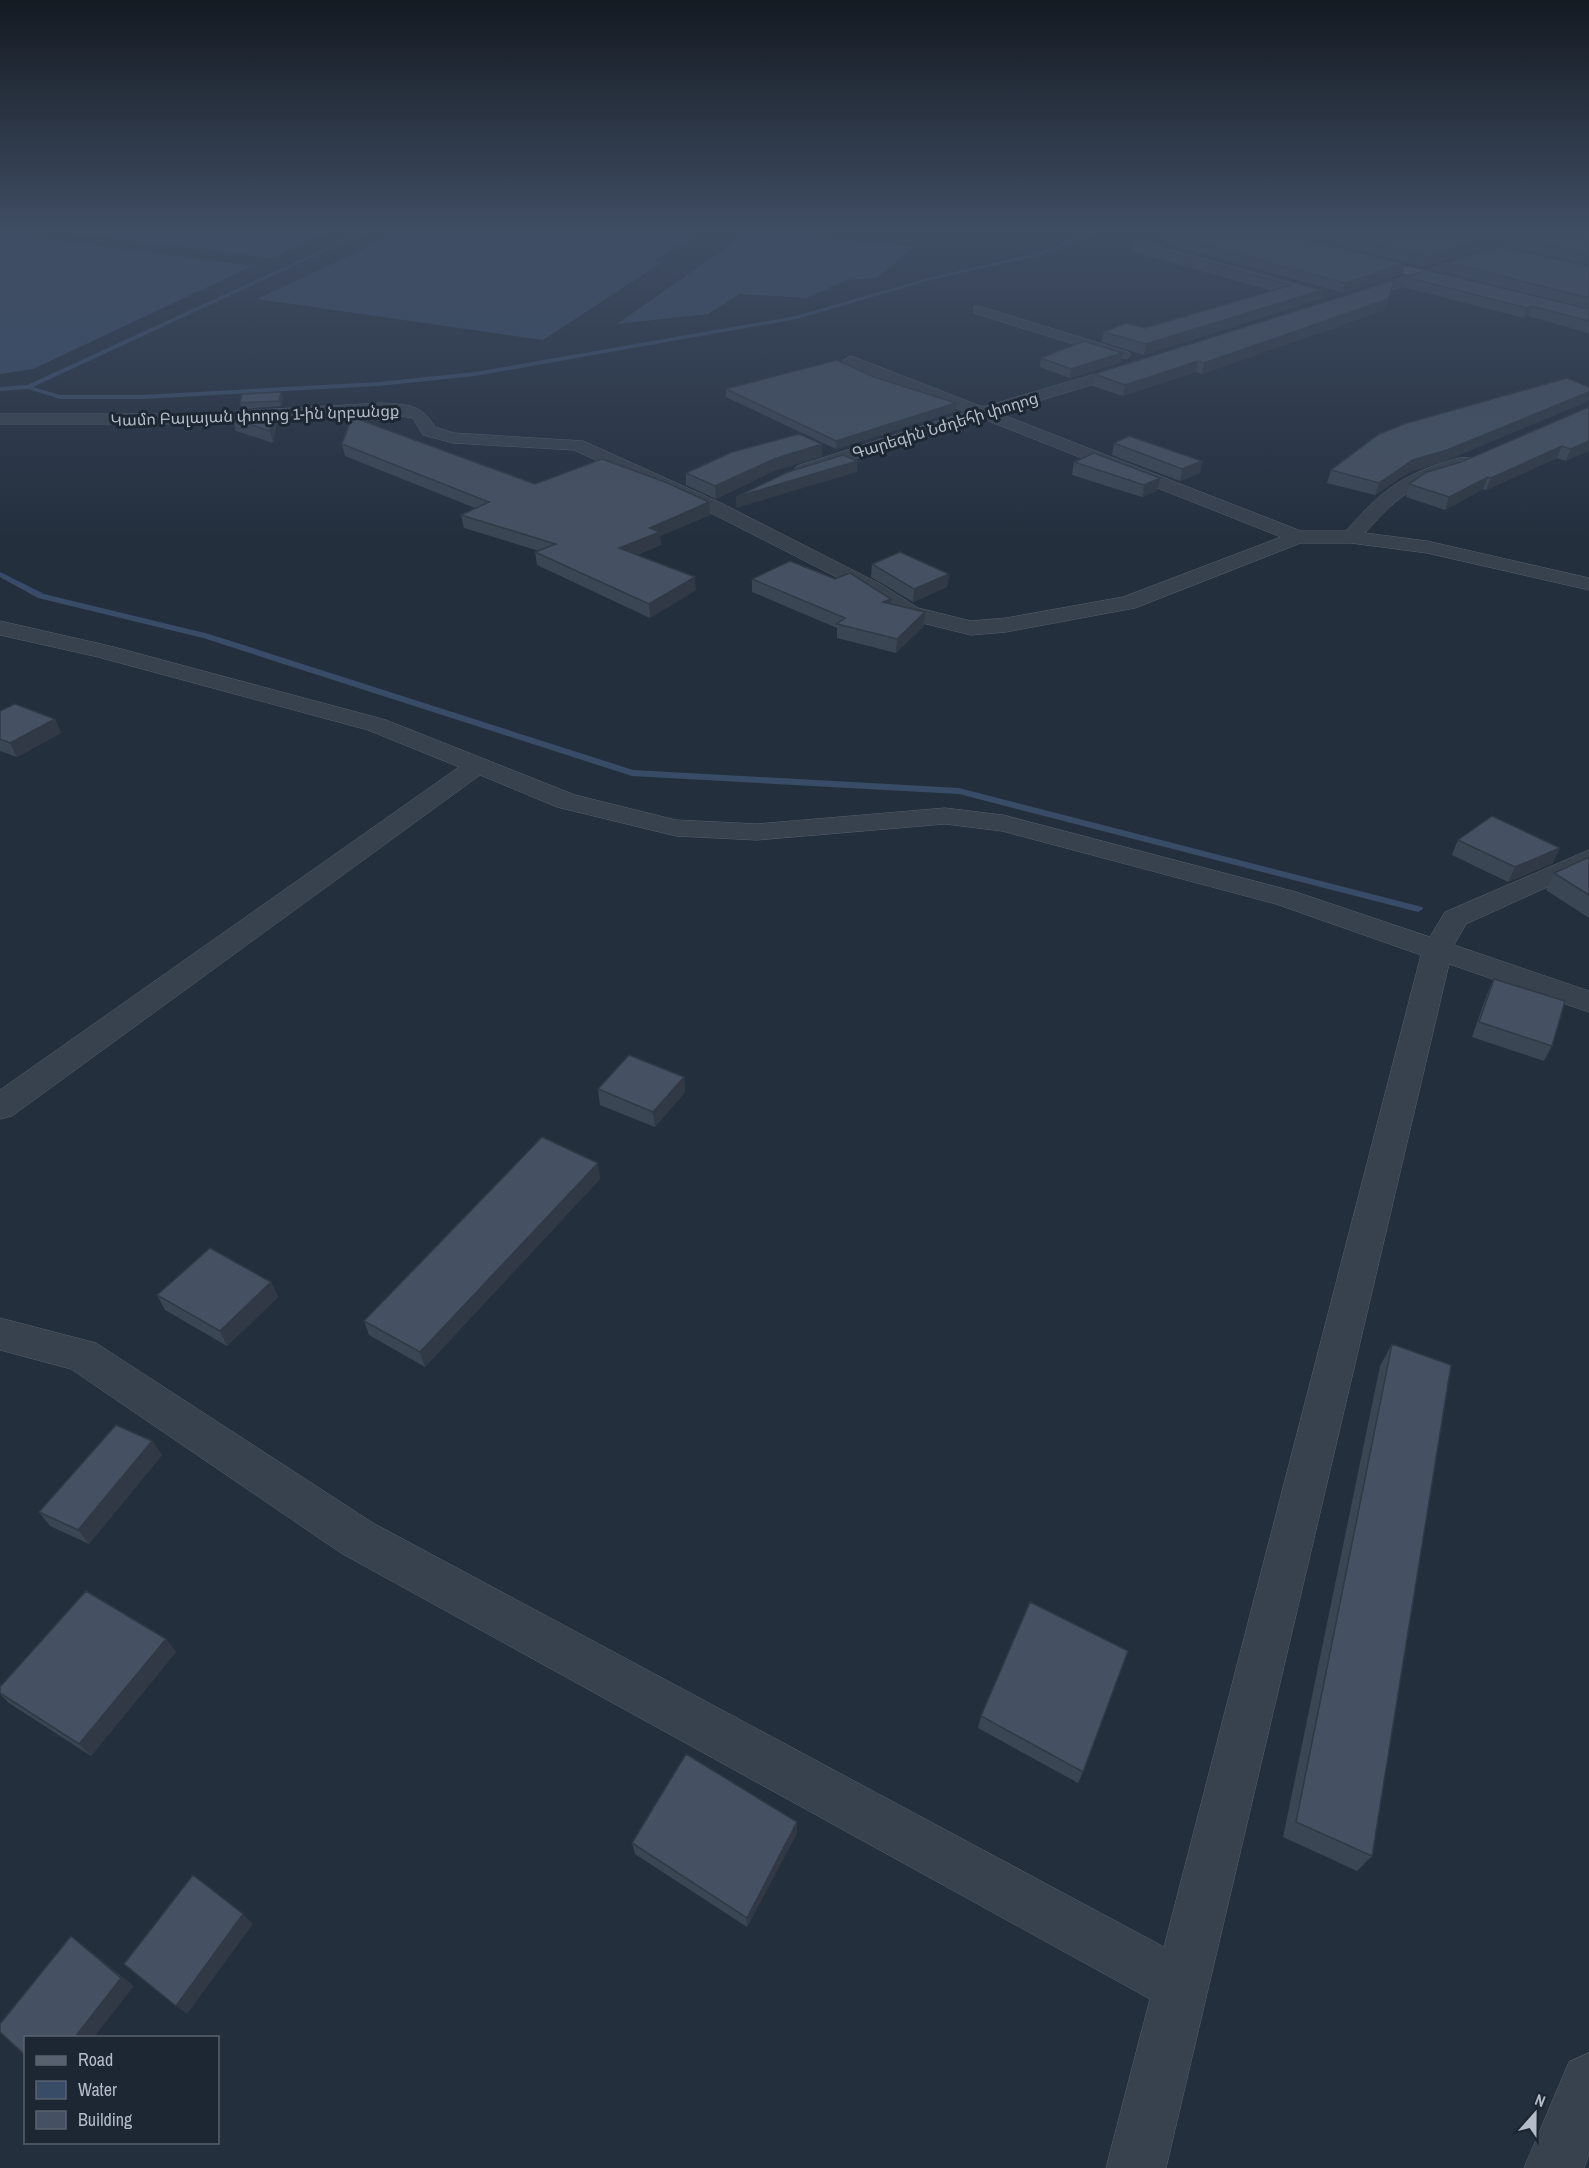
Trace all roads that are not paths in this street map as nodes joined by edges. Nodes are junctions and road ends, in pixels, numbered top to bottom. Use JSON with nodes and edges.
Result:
{"nodes":[{"id":1,"x":1052,"y":333,"type":"edge"},
{"id":2,"x":851,"y":361,"type":"dead end"},
{"id":3,"x":980,"y":413,"type":"junction"},
{"id":4,"x":0,"y":419,"type":"edge"},
{"id":5,"x":1482,"y":454,"type":"edge"},
{"id":6,"x":792,"y":473,"type":"edge"},
{"id":7,"x":735,"y":499,"type":"edge"},
{"id":8,"x":716,"y":508,"type":"junction"},
{"id":9,"x":1298,"y":537,"type":"junction"},
{"id":10,"x":1351,"y":537,"type":"junction"},
{"id":11,"x":1589,"y":584,"type":"edge"},
{"id":12,"x":0,"y":628,"type":"edge"},
{"id":13,"x":479,"y":764,"type":"junction"},
{"id":14,"x":1589,"y":858,"type":"edge"},
{"id":15,"x":1437,"y":950,"type":"junction"},
{"id":16,"x":1589,"y":1002,"type":"edge"},
{"id":17,"x":0,"y":1107,"type":"edge"},
{"id":18,"x":0,"y":1334,"type":"edge"},
{"id":19,"x":1181,"y":1986,"type":"junction"},
{"id":20,"x":1589,"y":2082,"type":"edge"},
{"id":21,"x":1136,"y":2168,"type":"edge"},
{"id":22,"x":1554,"y":2168,"type":"edge"}],
"edges":[{"from":1,"to":3,"type":"street","name":"Գարեգին Նժդեհի փողոց"},
{"from":2,"to":3,"type":"street"},
{"from":3,"to":6,"type":"street","name":"Գարեգին Նժդեհի փողոց"},
{"from":3,"to":9,"type":"street"},
{"from":4,"to":8,"type":"street","name":"Կամո Բալայան փողոց 1-ին նրբանցք"},
{"from":5,"to":10,"type":"street"},
{"from":7,"to":8,"type":"street"},
{"from":8,"to":9,"type":"street","name":"Կամո Բալայան փողոց 1-ին նրբանցք"},
{"from":9,"to":10,"type":"street","name":"Կամո Բալայան փողոց 1-ին նրբանցք"},
{"from":10,"to":11,"type":"street","name":"Կամո Բալայան փողոց 1-ին նրբանցք"},
{"from":12,"to":13,"type":"street"},
{"from":13,"to":15,"type":"street"},
{"from":13,"to":17,"type":"street"},
{"from":14,"to":15,"type":"street"},
{"from":15,"to":16,"type":"street"},
{"from":15,"to":19,"type":"street"},
{"from":18,"to":19,"type":"street"},
{"from":19,"to":21,"type":"street"},
{"from":20,"to":22,"type":"street"}]}
